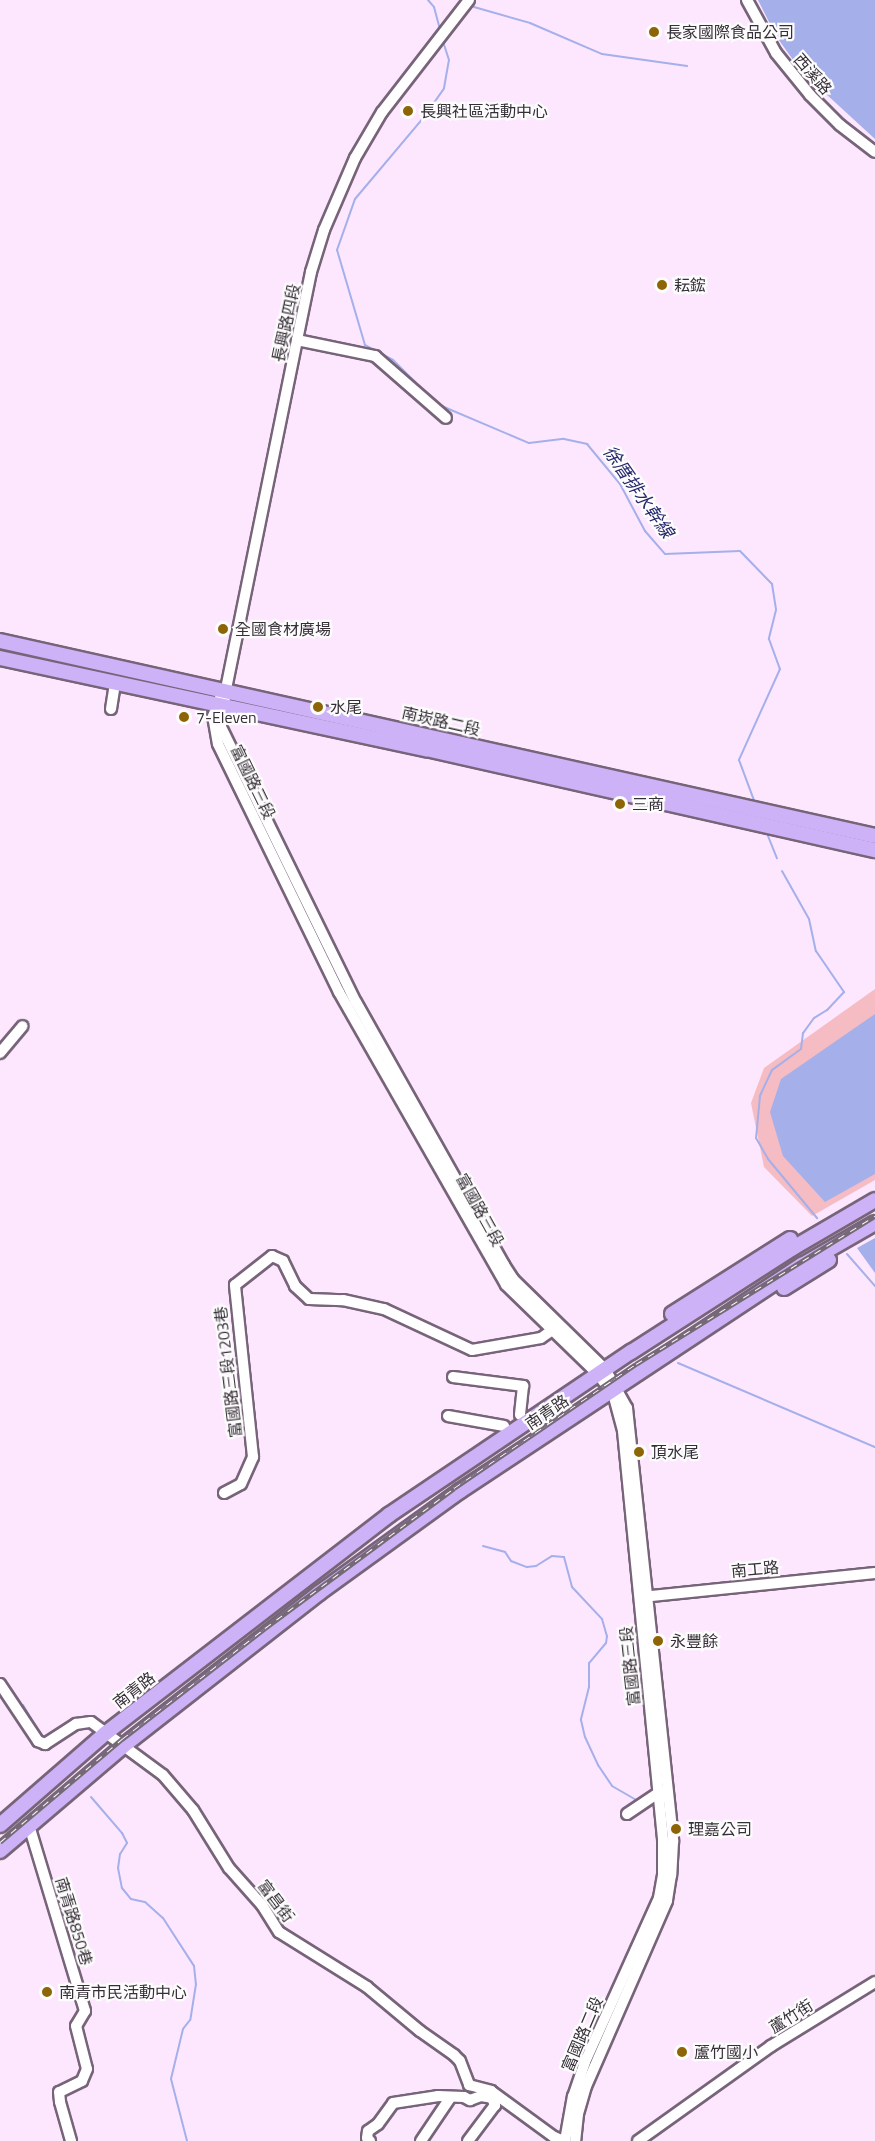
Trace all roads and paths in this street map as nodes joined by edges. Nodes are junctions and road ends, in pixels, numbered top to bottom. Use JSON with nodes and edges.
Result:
{"nodes":[{"id":1,"x":469,"y":0,"type":"edge"},
{"id":2,"x":747,"y":0,"type":"edge"},
{"id":3,"x":875,"y":152,"type":"edge"},
{"id":4,"x":297,"y":340,"type":"junction"},
{"id":5,"x":446,"y":418,"type":"dead end"},
{"id":6,"x":0,"y":641,"type":"edge"},
{"id":7,"x":0,"y":658,"type":"edge"},
{"id":8,"x":115,"y":683,"type":"junction"},
{"id":9,"x":226,"y":690,"type":"junction"},
{"id":10,"x":220,"y":705,"type":"junction"},
{"id":11,"x":111,"y":708,"type":"dead end"},
{"id":12,"x":875,"y":836,"type":"edge"},
{"id":13,"x":875,"y":850,"type":"edge"},
{"id":14,"x":23,"y":1026,"type":"dead end"},
{"id":15,"x":0,"y":1053,"type":"edge"},
{"id":16,"x":875,"y":1189,"type":"edge"},
{"id":17,"x":875,"y":1200,"type":"edge"},
{"id":18,"x":875,"y":1223,"type":"edge"},
{"id":19,"x":875,"y":1233,"type":"edge"},
{"id":20,"x":807,"y":1273,"type":"junction"},
{"id":21,"x":770,"y":1286,"type":"junction"},
{"id":22,"x":659,"y":1323,"type":"junction"},
{"id":23,"x":557,"y":1327,"type":"junction"},
{"id":24,"x":631,"y":1352,"type":"junction"},
{"id":25,"x":598,"y":1368,"type":"junction"},
{"id":26,"x":453,"y":1377,"type":"dead end"},
{"id":27,"x":615,"y":1391,"type":"junction"},
{"id":28,"x":520,"y":1415,"type":"junction"},
{"id":29,"x":448,"y":1416,"type":"dead end"},
{"id":30,"x":504,"y":1426,"type":"junction"},
{"id":31,"x":224,"y":1493,"type":"dead end"},
{"id":32,"x":379,"y":1522,"type":"junction"},
{"id":33,"x":342,"y":1542,"type":"junction"},
{"id":34,"x":377,"y":1561,"type":"junction"},
{"id":35,"x":875,"y":1573,"type":"edge"},
{"id":36,"x":346,"y":1574,"type":"junction"},
{"id":37,"x":644,"y":1597,"type":"junction"},
{"id":38,"x":0,"y":1684,"type":"edge"},
{"id":39,"x":103,"y":1731,"type":"junction"},
{"id":40,"x":125,"y":1749,"type":"junction"},
{"id":41,"x":663,"y":1793,"type":"junction"},
{"id":42,"x":0,"y":1814,"type":"edge"},
{"id":43,"x":627,"y":1815,"type":"dead end"},
{"id":44,"x":0,"y":1825,"type":"edge"},
{"id":45,"x":32,"y":1832,"type":"junction"},
{"id":46,"x":0,"y":1851,"type":"edge"},
{"id":47,"x":0,"y":1859,"type":"edge"},
{"id":48,"x":643,"y":1944,"type":"junction"},
{"id":49,"x":875,"y":1982,"type":"edge"},
{"id":50,"x":469,"y":2085,"type":"junction"},
{"id":51,"x":464,"y":2097,"type":"junction"},
{"id":52,"x":450,"y":2098,"type":"junction"},
{"id":53,"x":71,"y":2141,"type":"edge"},
{"id":54,"x":370,"y":2141,"type":"edge"},
{"id":55,"x":421,"y":2141,"type":"edge"},
{"id":56,"x":468,"y":2141,"type":"edge"},
{"id":57,"x":564,"y":2141,"type":"edge"},
{"id":58,"x":575,"y":2141,"type":"edge"},
{"id":59,"x":638,"y":2141,"type":"edge"}],
"edges":[{"from":1,"to":4,"type":"street","name":"長興路四段"},
{"from":2,"to":3,"type":"street","name":"西溪路"},
{"from":4,"to":5,"type":"street"},
{"from":4,"to":9,"type":"street","name":"長興路四段"},
{"from":6,"to":9,"type":"main road","name":"南崁路二段"},
{"from":7,"to":8,"type":"main road","name":"南崁路二段"},
{"from":8,"to":10,"type":"main road","name":"南崁路二段"},
{"from":8,"to":11,"type":"street"},
{"from":9,"to":10,"type":"street"},
{"from":9,"to":12,"type":"main road","name":"南崁路二段"},
{"from":10,"to":13,"type":"main road","name":"南崁路二段"},
{"from":10,"to":23,"type":"street","name":"富國路三段"},
{"from":14,"to":15,"type":"street"},
{"from":16,"to":22,"type":"main road"},
{"from":17,"to":24,"type":"main road","name":"南青路"},
{"from":18,"to":21,"type":"main road","name":"南青路"},
{"from":19,"to":20,"type":"main road"},
{"from":20,"to":21,"type":"main road","name":"南青路"},
{"from":20,"to":27,"type":"main road"},
{"from":21,"to":27,"type":"main road","name":"南青路"},
{"from":22,"to":24,"type":"main road","name":"南青路"},
{"from":22,"to":25,"type":"main road"},
{"from":23,"to":25,"type":"street","name":"富國路三段"},
{"from":23,"to":31,"type":"street","name":"富國路三段1203巷"},
{"from":24,"to":25,"type":"main road","name":"南青路"},
{"from":25,"to":27,"type":"street","name":"富國路三段"},
{"from":25,"to":28,"type":"main road"},
{"from":25,"to":32,"type":"main road","name":"南青路"},
{"from":26,"to":28,"type":"street"},
{"from":27,"to":34,"type":"main road"},
{"from":27,"to":36,"type":"main road","name":"南青路"},
{"from":27,"to":37,"type":"street","name":"富國路三段"},
{"from":28,"to":30,"type":"main road"},
{"from":29,"to":30,"type":"street"},
{"from":30,"to":33,"type":"main road"},
{"from":32,"to":33,"type":"main road","name":"南青路"},
{"from":32,"to":39,"type":"main road","name":"南青路"},
{"from":33,"to":39,"type":"main road"},
{"from":34,"to":36,"type":"main road","name":"南青路"},
{"from":34,"to":40,"type":"main road"},
{"from":35,"to":37,"type":"street","name":"南工路"},
{"from":36,"to":40,"type":"main road","name":"南青路"},
{"from":37,"to":41,"type":"street","name":"富國路三段"},
{"from":38,"to":39,"type":"street"},
{"from":39,"to":40,"type":"street","name":"富昌街"},
{"from":39,"to":42,"type":"main road"},
{"from":39,"to":44,"type":"main road","name":"南青路"},
{"from":40,"to":45,"type":"main road"},
{"from":40,"to":46,"type":"main road","name":"南青路"},
{"from":40,"to":50,"type":"street","name":"富昌街"},
{"from":41,"to":43,"type":"street"},
{"from":41,"to":48,"type":"street","name":"富國路三段"},
{"from":45,"to":47,"type":"main road"},
{"from":45,"to":53,"type":"street","name":"南青路850巷"},
{"from":48,"to":57,"type":"street","name":"富國路二段"},
{"from":48,"to":58,"type":"street","name":"富國路二段"},
{"from":49,"to":59,"type":"street","name":"蘆竹街"},
{"from":50,"to":51,"type":"street"},
{"from":50,"to":57,"type":"street"},
{"from":51,"to":52,"type":"street"},
{"from":51,"to":56,"type":"street"},
{"from":52,"to":54,"type":"street"},
{"from":52,"to":55,"type":"street"}]}
